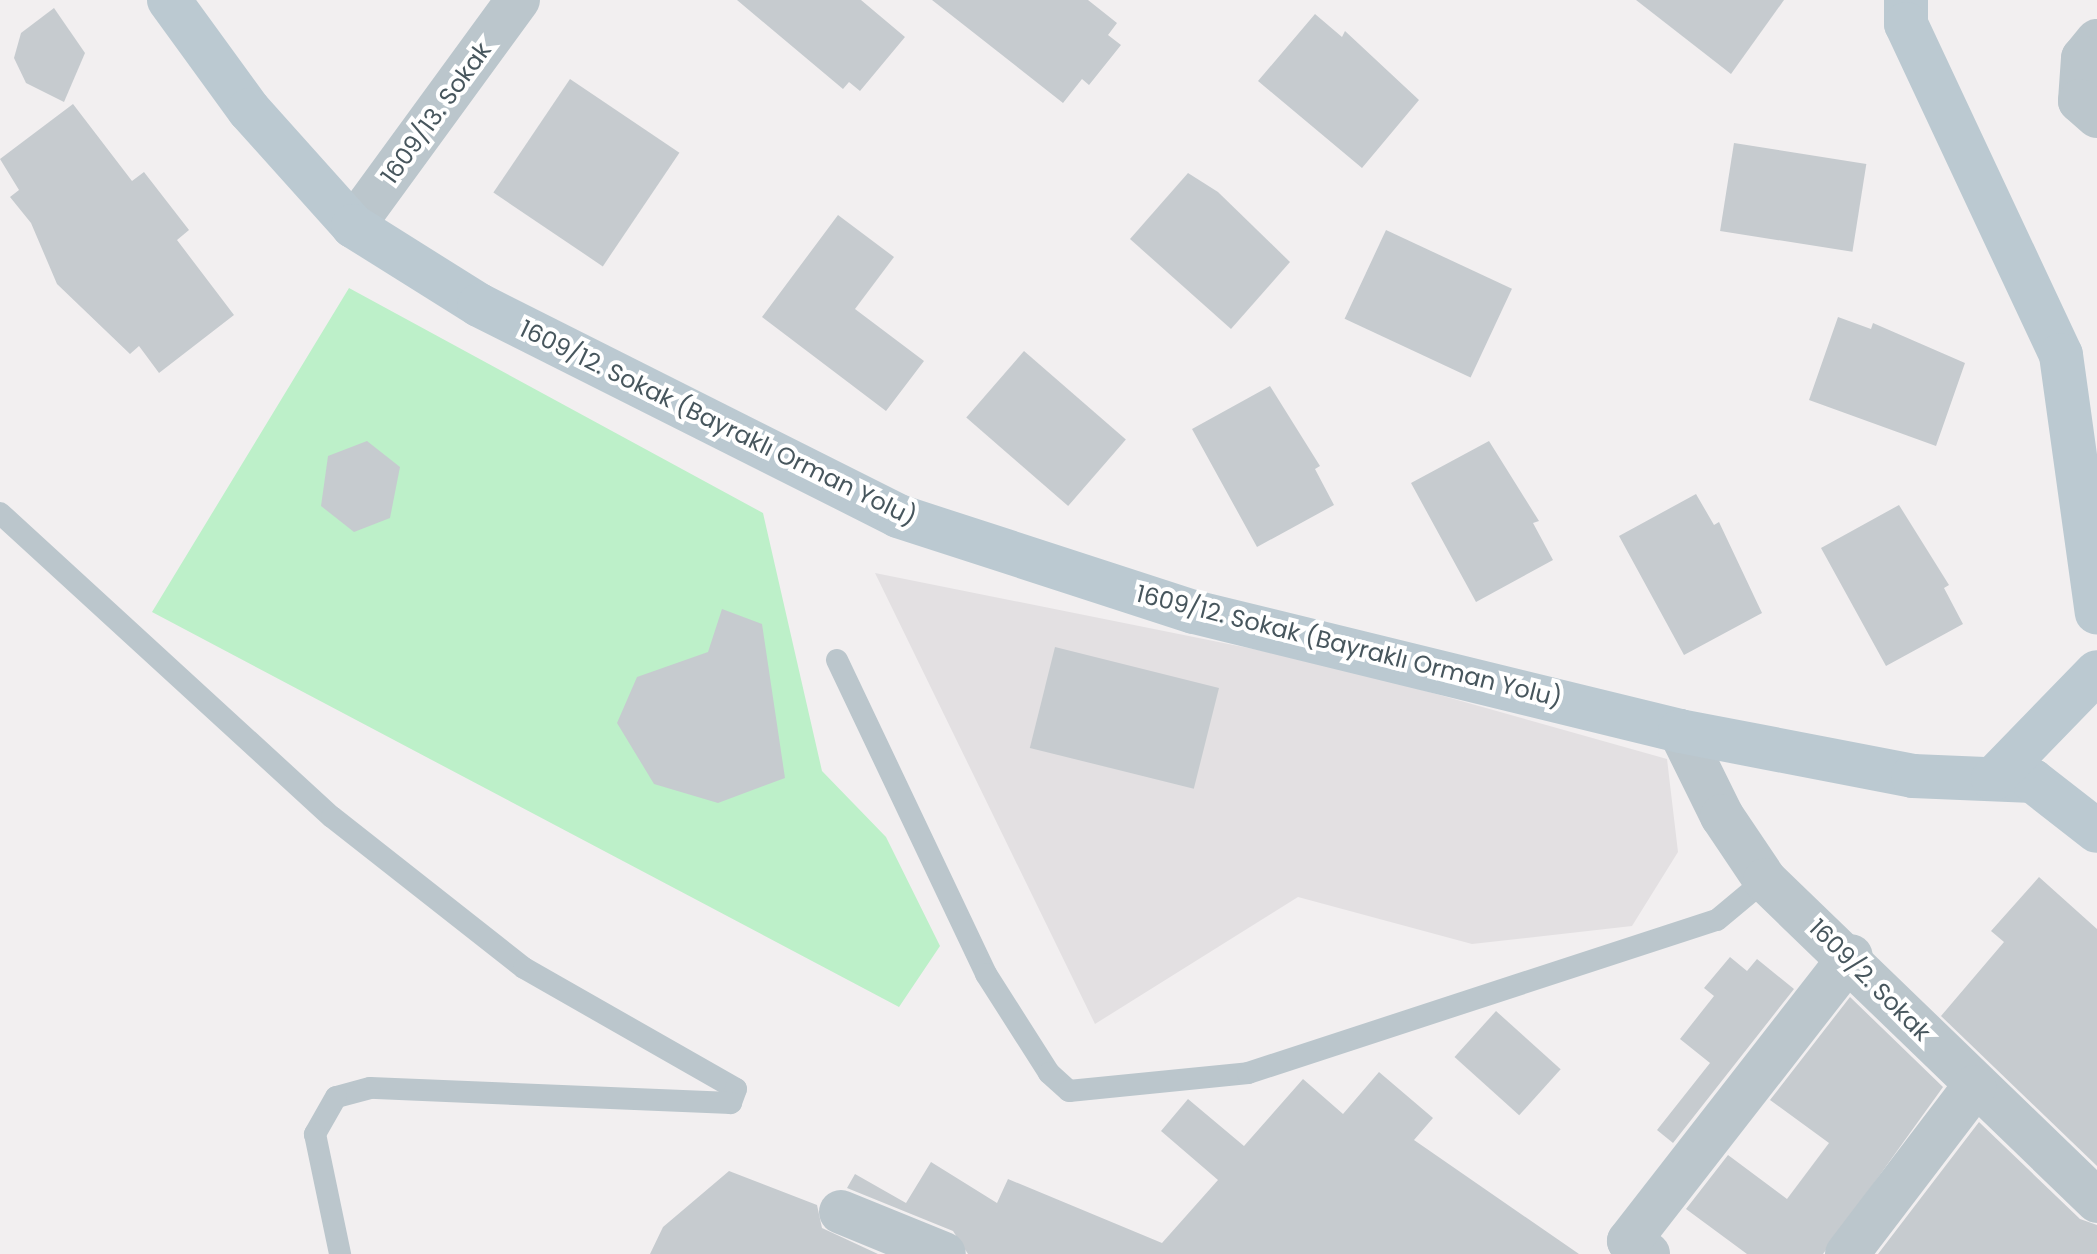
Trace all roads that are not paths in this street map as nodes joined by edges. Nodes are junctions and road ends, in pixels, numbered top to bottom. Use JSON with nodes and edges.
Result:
{"nodes":[{"id":1,"x":169,"y":0,"type":"edge"},
{"id":2,"x":518,"y":0,"type":"edge"},
{"id":3,"x":1902,"y":8,"type":"edge"},
{"id":4,"x":2097,"y":41,"type":"edge"},
{"id":5,"x":2097,"y":116,"type":"edge"},
{"id":6,"x":353,"y":226,"type":"junction"},
{"id":7,"x":0,"y":513,"type":"edge"},
{"id":8,"x":2097,"y":613,"type":"edge"},
{"id":9,"x":837,"y":660,"type":"dead end"},
{"id":10,"x":2097,"y":672,"type":"edge"},
{"id":11,"x":1680,"y":731,"type":"junction"},
{"id":12,"x":1993,"y":779,"type":"junction"},
{"id":13,"x":2097,"y":831,"type":"edge"},
{"id":14,"x":1765,"y":880,"type":"junction"},
{"id":15,"x":1851,"y":956,"type":"junction"},
{"id":16,"x":1974,"y":1087,"type":"junction"},
{"id":17,"x":2097,"y":1201,"type":"edge"},
{"id":18,"x":841,"y":1212,"type":"dead end"},
{"id":19,"x":1638,"y":1247,"type":"edge"},
{"id":20,"x":340,"y":1254,"type":"edge"},
{"id":21,"x":944,"y":1254,"type":"edge"},
{"id":22,"x":1847,"y":1254,"type":"edge"}],
"edges":[{"from":1,"to":6,"type":"main road","name":"1609/12. Sokak (Bayraklı Orman Yolu)"},
{"from":2,"to":6,"type":"street","name":"1609/13. Sokak"},
{"from":3,"to":8,"type":"main road"},
{"from":4,"to":5,"type":"street"},
{"from":6,"to":11,"type":"main road","name":"1609/12. Sokak (Bayraklı Orman Yolu)"},
{"from":7,"to":20,"type":"lane"},
{"from":9,"to":14,"type":"lane"},
{"from":10,"to":12,"type":"main road"},
{"from":11,"to":12,"type":"main road","name":"1609/12. Sokak (Bayraklı Orman Yolu)"},
{"from":11,"to":14,"type":"street","name":"1609/2. Sokak"},
{"from":12,"to":13,"type":"main road","name":"1609/12. Sokak (Bayraklı Orman Yolu)"},
{"from":14,"to":15,"type":"street","name":"1609/2. Sokak"},
{"from":15,"to":16,"type":"street","name":"1609/2. Sokak"},
{"from":15,"to":19,"type":"street"},
{"from":16,"to":17,"type":"street","name":"1609/2. Sokak"},
{"from":16,"to":22,"type":"street"},
{"from":18,"to":21,"type":"street"}]}
